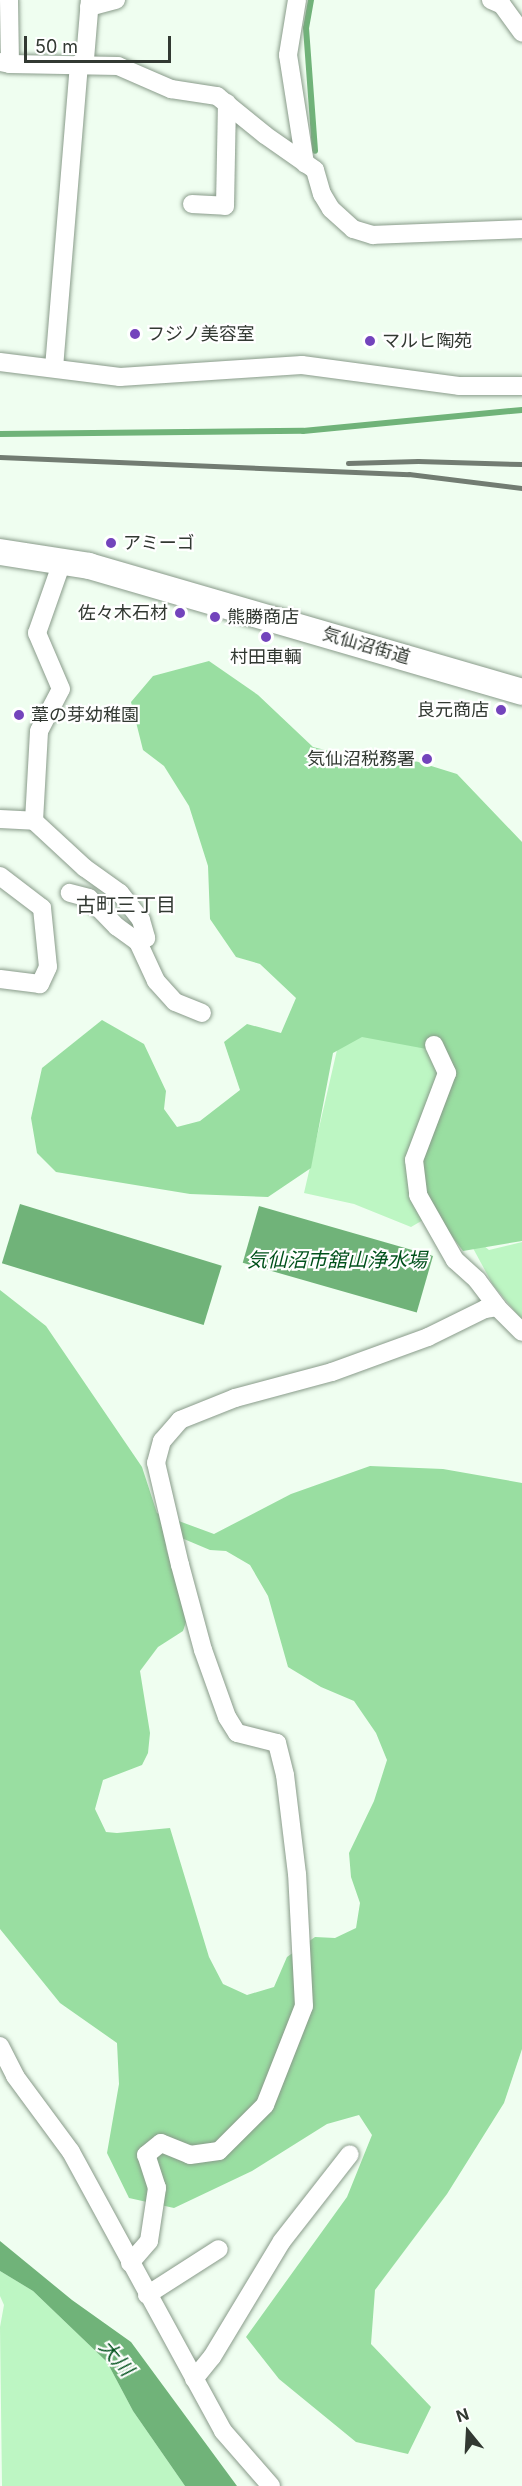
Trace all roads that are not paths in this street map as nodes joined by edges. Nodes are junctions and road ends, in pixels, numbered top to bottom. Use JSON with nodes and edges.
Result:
{"nodes":[{"id":1,"x":9,"y":0,"type":"edge"},
{"id":2,"x":116,"y":0,"type":"edge"},
{"id":3,"x":297,"y":0,"type":"edge"},
{"id":4,"x":491,"y":0,"type":"edge"},
{"id":5,"x":89,"y":4,"type":"edge"},
{"id":6,"x":522,"y":33,"type":"edge"},
{"id":7,"x":5,"y":63,"type":"edge"},
{"id":8,"x":79,"y":64,"type":"junction"},
{"id":9,"x":226,"y":103,"type":"junction"},
{"id":10,"x":305,"y":164,"type":"junction"},
{"id":11,"x":192,"y":204,"type":"dead end"},
{"id":12,"x":522,"y":230,"type":"edge"},
{"id":13,"x":0,"y":362,"type":"edge"},
{"id":14,"x":54,"y":368,"type":"junction"},
{"id":15,"x":522,"y":386,"type":"edge"},
{"id":16,"x":0,"y":552,"type":"edge"},
{"id":17,"x":62,"y":562,"type":"junction"},
{"id":18,"x":522,"y":692,"type":"edge"},
{"id":19,"x":0,"y":819,"type":"edge"},
{"id":20,"x":34,"y":821,"type":"junction"},
{"id":21,"x":0,"y":876,"type":"edge"},
{"id":22,"x":70,"y":893,"type":"dead end"},
{"id":23,"x":138,"y":942,"type":"junction"},
{"id":24,"x":0,"y":979,"type":"edge"},
{"id":25,"x":202,"y":1013,"type":"dead end"},
{"id":26,"x":434,"y":1045,"type":"dead end"},
{"id":27,"x":497,"y":1307,"type":"junction"},
{"id":28,"x":522,"y":1332,"type":"edge"},
{"id":29,"x":0,"y":2046,"type":"edge"},
{"id":30,"x":350,"y":2154,"type":"dead end"},
{"id":31,"x":219,"y":2249,"type":"dead end"},
{"id":32,"x":130,"y":2263,"type":"junction"},
{"id":33,"x":147,"y":2295,"type":"junction"},
{"id":34,"x":194,"y":2379,"type":"junction"},
{"id":35,"x":271,"y":2486,"type":"edge"}],
"edges":[{"from":1,"to":7,"type":"street"},
{"from":2,"to":5,"type":"street"},
{"from":3,"to":10,"type":"street"},
{"from":4,"to":6,"type":"street"},
{"from":5,"to":8,"type":"street"},
{"from":7,"to":8,"type":"street"},
{"from":8,"to":9,"type":"street"},
{"from":8,"to":14,"type":"street"},
{"from":9,"to":10,"type":"street"},
{"from":9,"to":11,"type":"street"},
{"from":10,"to":12,"type":"street"},
{"from":13,"to":14,"type":"street"},
{"from":14,"to":15,"type":"street"},
{"from":16,"to":17,"type":"street","name":"気仙沼街道"},
{"from":17,"to":18,"type":"street","name":"気仙沼街道"},
{"from":17,"to":20,"type":"street"},
{"from":19,"to":20,"type":"street"},
{"from":20,"to":23,"type":"street"},
{"from":21,"to":24,"type":"street"},
{"from":22,"to":23,"type":"street"},
{"from":23,"to":25,"type":"street"},
{"from":26,"to":27,"type":"street"},
{"from":27,"to":28,"type":"street"},
{"from":27,"to":32,"type":"street"},
{"from":29,"to":32,"type":"street"},
{"from":30,"to":34,"type":"street"},
{"from":31,"to":33,"type":"street"},
{"from":32,"to":33,"type":"street"},
{"from":33,"to":34,"type":"street"},
{"from":34,"to":35,"type":"street"}]}
